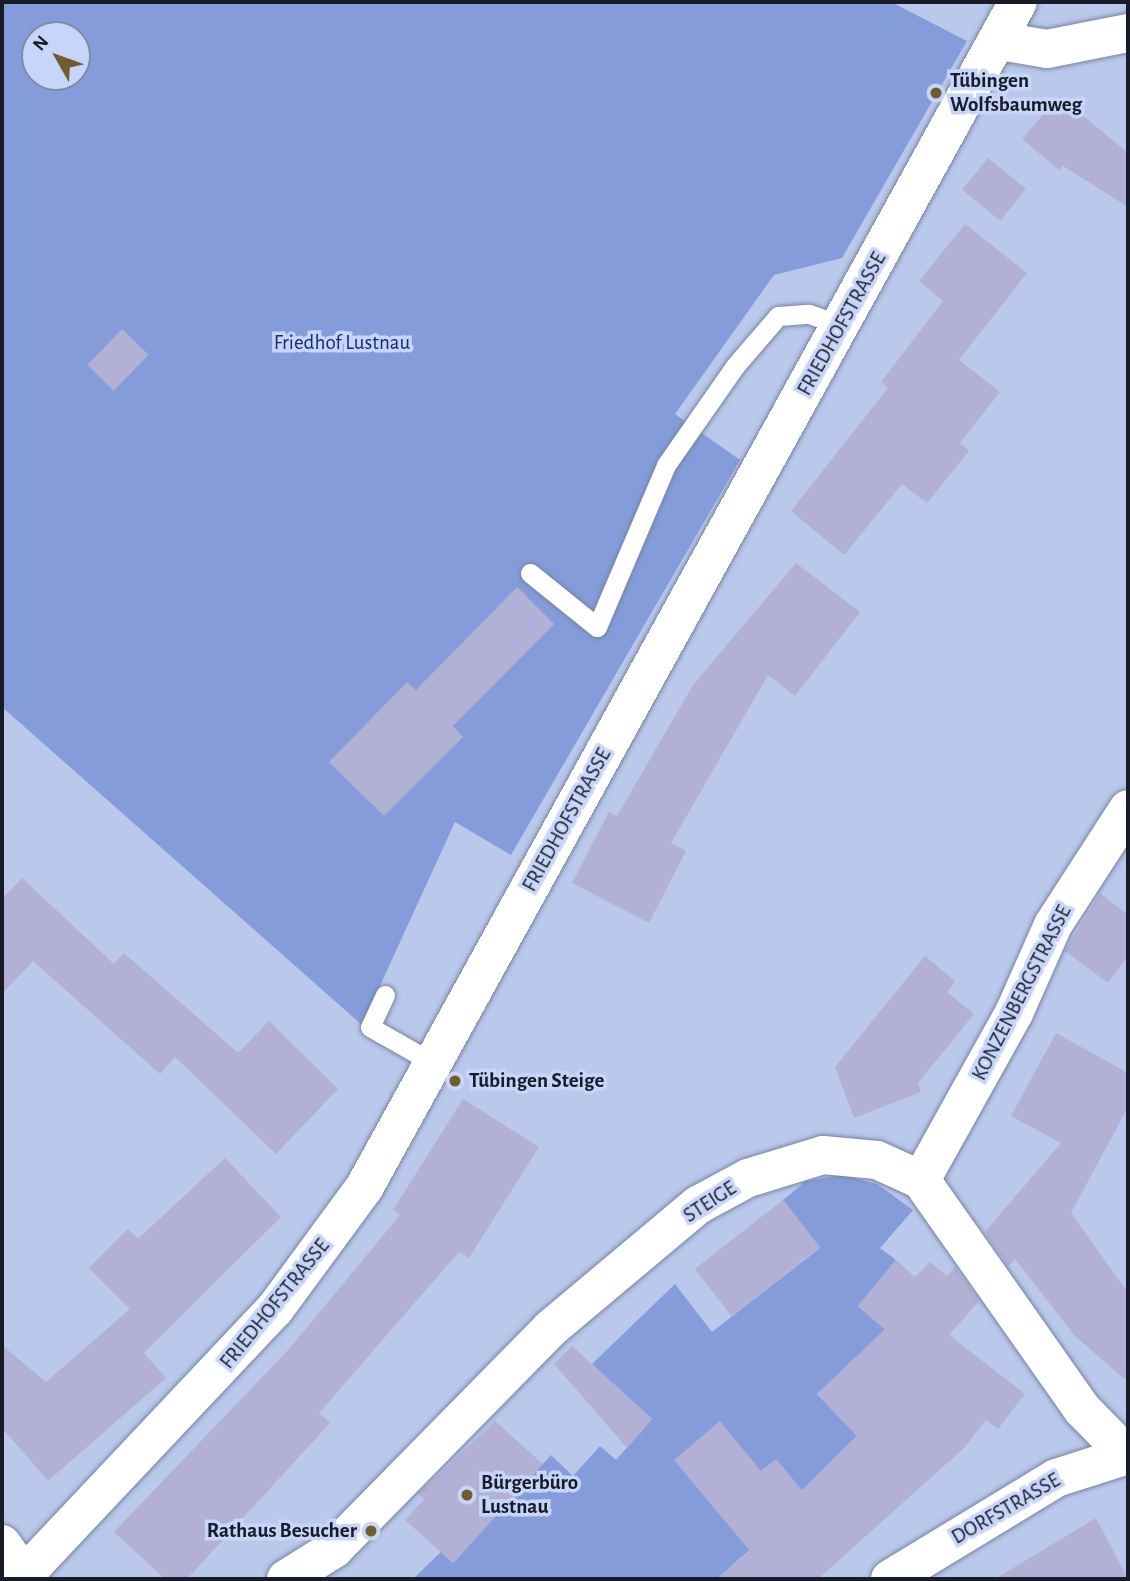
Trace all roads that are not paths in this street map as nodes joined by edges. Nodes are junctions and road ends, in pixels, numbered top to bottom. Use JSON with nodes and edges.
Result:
{"nodes":[{"id":1,"x":1018,"y":2,"type":"edge"},
{"id":2,"x":1128,"y":33,"type":"edge"},
{"id":3,"x":1000,"y":41,"type":"junction"},
{"id":4,"x":841,"y":325,"type":"junction"},
{"id":5,"x":530,"y":573,"type":"dead end"},
{"id":6,"x":1128,"y":809,"type":"edge"},
{"id":7,"x":385,"y":995,"type":"dead end"},
{"id":8,"x":435,"y":1064,"type":"junction"},
{"id":9,"x":921,"y":1181,"type":"junction"},
{"id":10,"x":1127,"y":1454,"type":"edge"},
{"id":11,"x":2,"y":1544,"type":"edge"},
{"id":12,"x":26,"y":1576,"type":"edge"},
{"id":13,"x":286,"y":1579,"type":"edge"},
{"id":14,"x":890,"y":1579,"type":"edge"}],
"edges":[{"from":1,"to":3,"type":"street","name":"FRIEDHOFSTRASSE"},
{"from":2,"to":3,"type":"street"},
{"from":3,"to":4,"type":"street","name":"FRIEDHOFSTRASSE"},
{"from":4,"to":5,"type":"lane"},
{"from":4,"to":8,"type":"street","name":"FRIEDHOFSTRASSE"},
{"from":6,"to":9,"type":"street","name":"KONZENBERGSTRASSE"},
{"from":7,"to":8,"type":"lane"},
{"from":8,"to":12,"type":"street","name":"FRIEDHOFSTRASSE"},
{"from":9,"to":10,"type":"street","name":"STEIGE"},
{"from":9,"to":13,"type":"street","name":"STEIGE"},
{"from":10,"to":14,"type":"street","name":"DORFSTRASSE"},
{"from":11,"to":12,"type":"street"}]}
